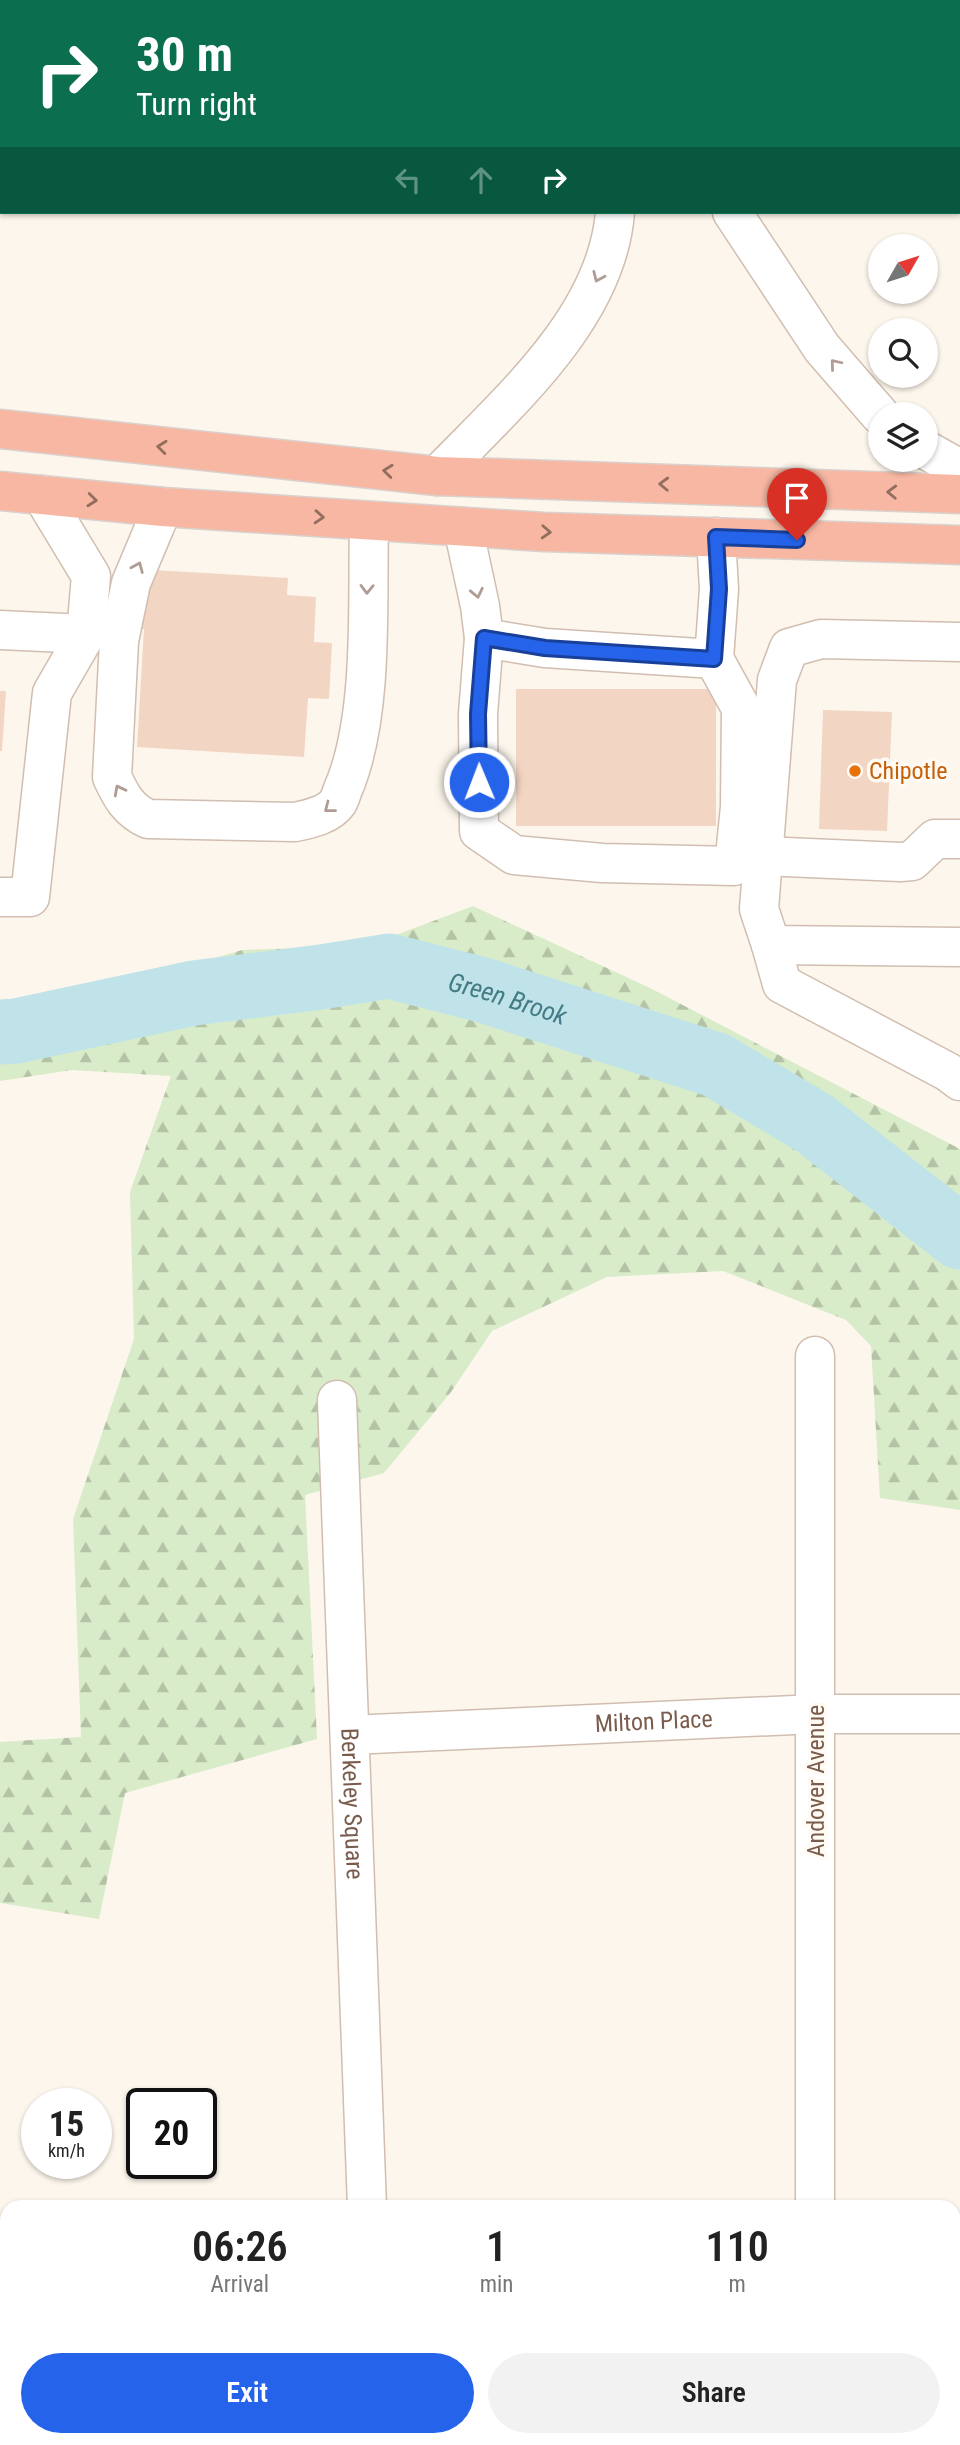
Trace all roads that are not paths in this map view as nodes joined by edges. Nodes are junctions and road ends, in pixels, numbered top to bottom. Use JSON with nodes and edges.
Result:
{"nodes":[{"id":1,"x":615,"y":214,"type":"edge"},
{"id":2,"x":733,"y":214,"type":"edge"},
{"id":3,"x":869,"y":402,"type":"edge"},
{"id":4,"x":0,"y":429,"type":"edge"},
{"id":5,"x":938,"y":457,"type":"edge"},
{"id":6,"x":960,"y":469,"type":"edge"},
{"id":7,"x":437,"y":476,"type":"junction"},
{"id":8,"x":0,"y":491,"type":"edge"},
{"id":9,"x":960,"y":494,"type":"edge"},
{"id":10,"x":41,"y":495,"type":"junction"},
{"id":11,"x":163,"y":507,"type":"junction"},
{"id":12,"x":369,"y":521,"type":"junction"},
{"id":13,"x":463,"y":527,"type":"junction"},
{"id":14,"x":716,"y":537,"type":"junction"},
{"id":15,"x":960,"y":545,"type":"edge"},
{"id":16,"x":0,"y":630,"type":"edge"},
{"id":17,"x":86,"y":634,"type":"junction"},
{"id":18,"x":484,"y":638,"type":"junction"},
{"id":19,"x":960,"y":642,"type":"edge"},
{"id":20,"x":714,"y":659,"type":"junction"},
{"id":21,"x":960,"y":839,"type":"edge"},
{"id":22,"x":763,"y":856,"type":"junction"},
{"id":23,"x":0,"y":897,"type":"edge"},
{"id":24,"x":771,"y":945,"type":"junction"},
{"id":25,"x":960,"y":947,"type":"edge"},
{"id":26,"x":960,"y":1081,"type":"edge"},
{"id":27,"x":815,"y":1356,"type":"dead end"},
{"id":28,"x":337,"y":1400,"type":"dead end"},
{"id":29,"x":816,"y":1714,"type":"junction"},
{"id":30,"x":960,"y":1714,"type":"edge"},
{"id":31,"x":350,"y":1735,"type":"junction"},
{"id":32,"x":367,"y":2200,"type":"edge"},
{"id":33,"x":815,"y":2200,"type":"edge"}],
"edges":[{"from":1,"to":7,"type":"street","one_way":true},
{"from":3,"to":2,"type":"street","one_way":true},
{"from":7,"to":4,"type":"highway","one_way":true},
{"from":5,"to":6,"type":"street"},
{"from":9,"to":7,"type":"highway","one_way":true},
{"from":8,"to":10,"type":"highway"},
{"from":10,"to":11,"type":"highway","one_way":true},
{"from":10,"to":17,"type":"street"},
{"from":11,"to":12,"type":"highway","one_way":true},
{"from":12,"to":11,"type":"street","one_way":true},
{"from":12,"to":13,"type":"highway"},
{"from":13,"to":14,"type":"highway","one_way":true},
{"from":13,"to":18,"type":"street","one_way":true},
{"from":14,"to":15,"type":"highway"},
{"from":14,"to":20,"type":"street"},
{"from":16,"to":17,"type":"street"},
{"from":17,"to":23,"type":"street"},
{"from":18,"to":20,"type":"street"},
{"from":18,"to":20,"type":"street"},
{"from":19,"to":22,"type":"street"},
{"from":21,"to":22,"type":"street"},
{"from":22,"to":24,"type":"street"},
{"from":24,"to":25,"type":"street"},
{"from":24,"to":26,"type":"street"},
{"from":27,"to":29,"type":"street","name":"Andover Avenue"},
{"from":28,"to":31,"type":"street","name":"Berkeley Square"},
{"from":29,"to":30,"type":"street","name":"Milton Place"},
{"from":29,"to":31,"type":"street","name":"Milton Place"},
{"from":29,"to":33,"type":"street","name":"Andover Avenue"},
{"from":31,"to":32,"type":"street","name":"Berkeley Square"}]}
